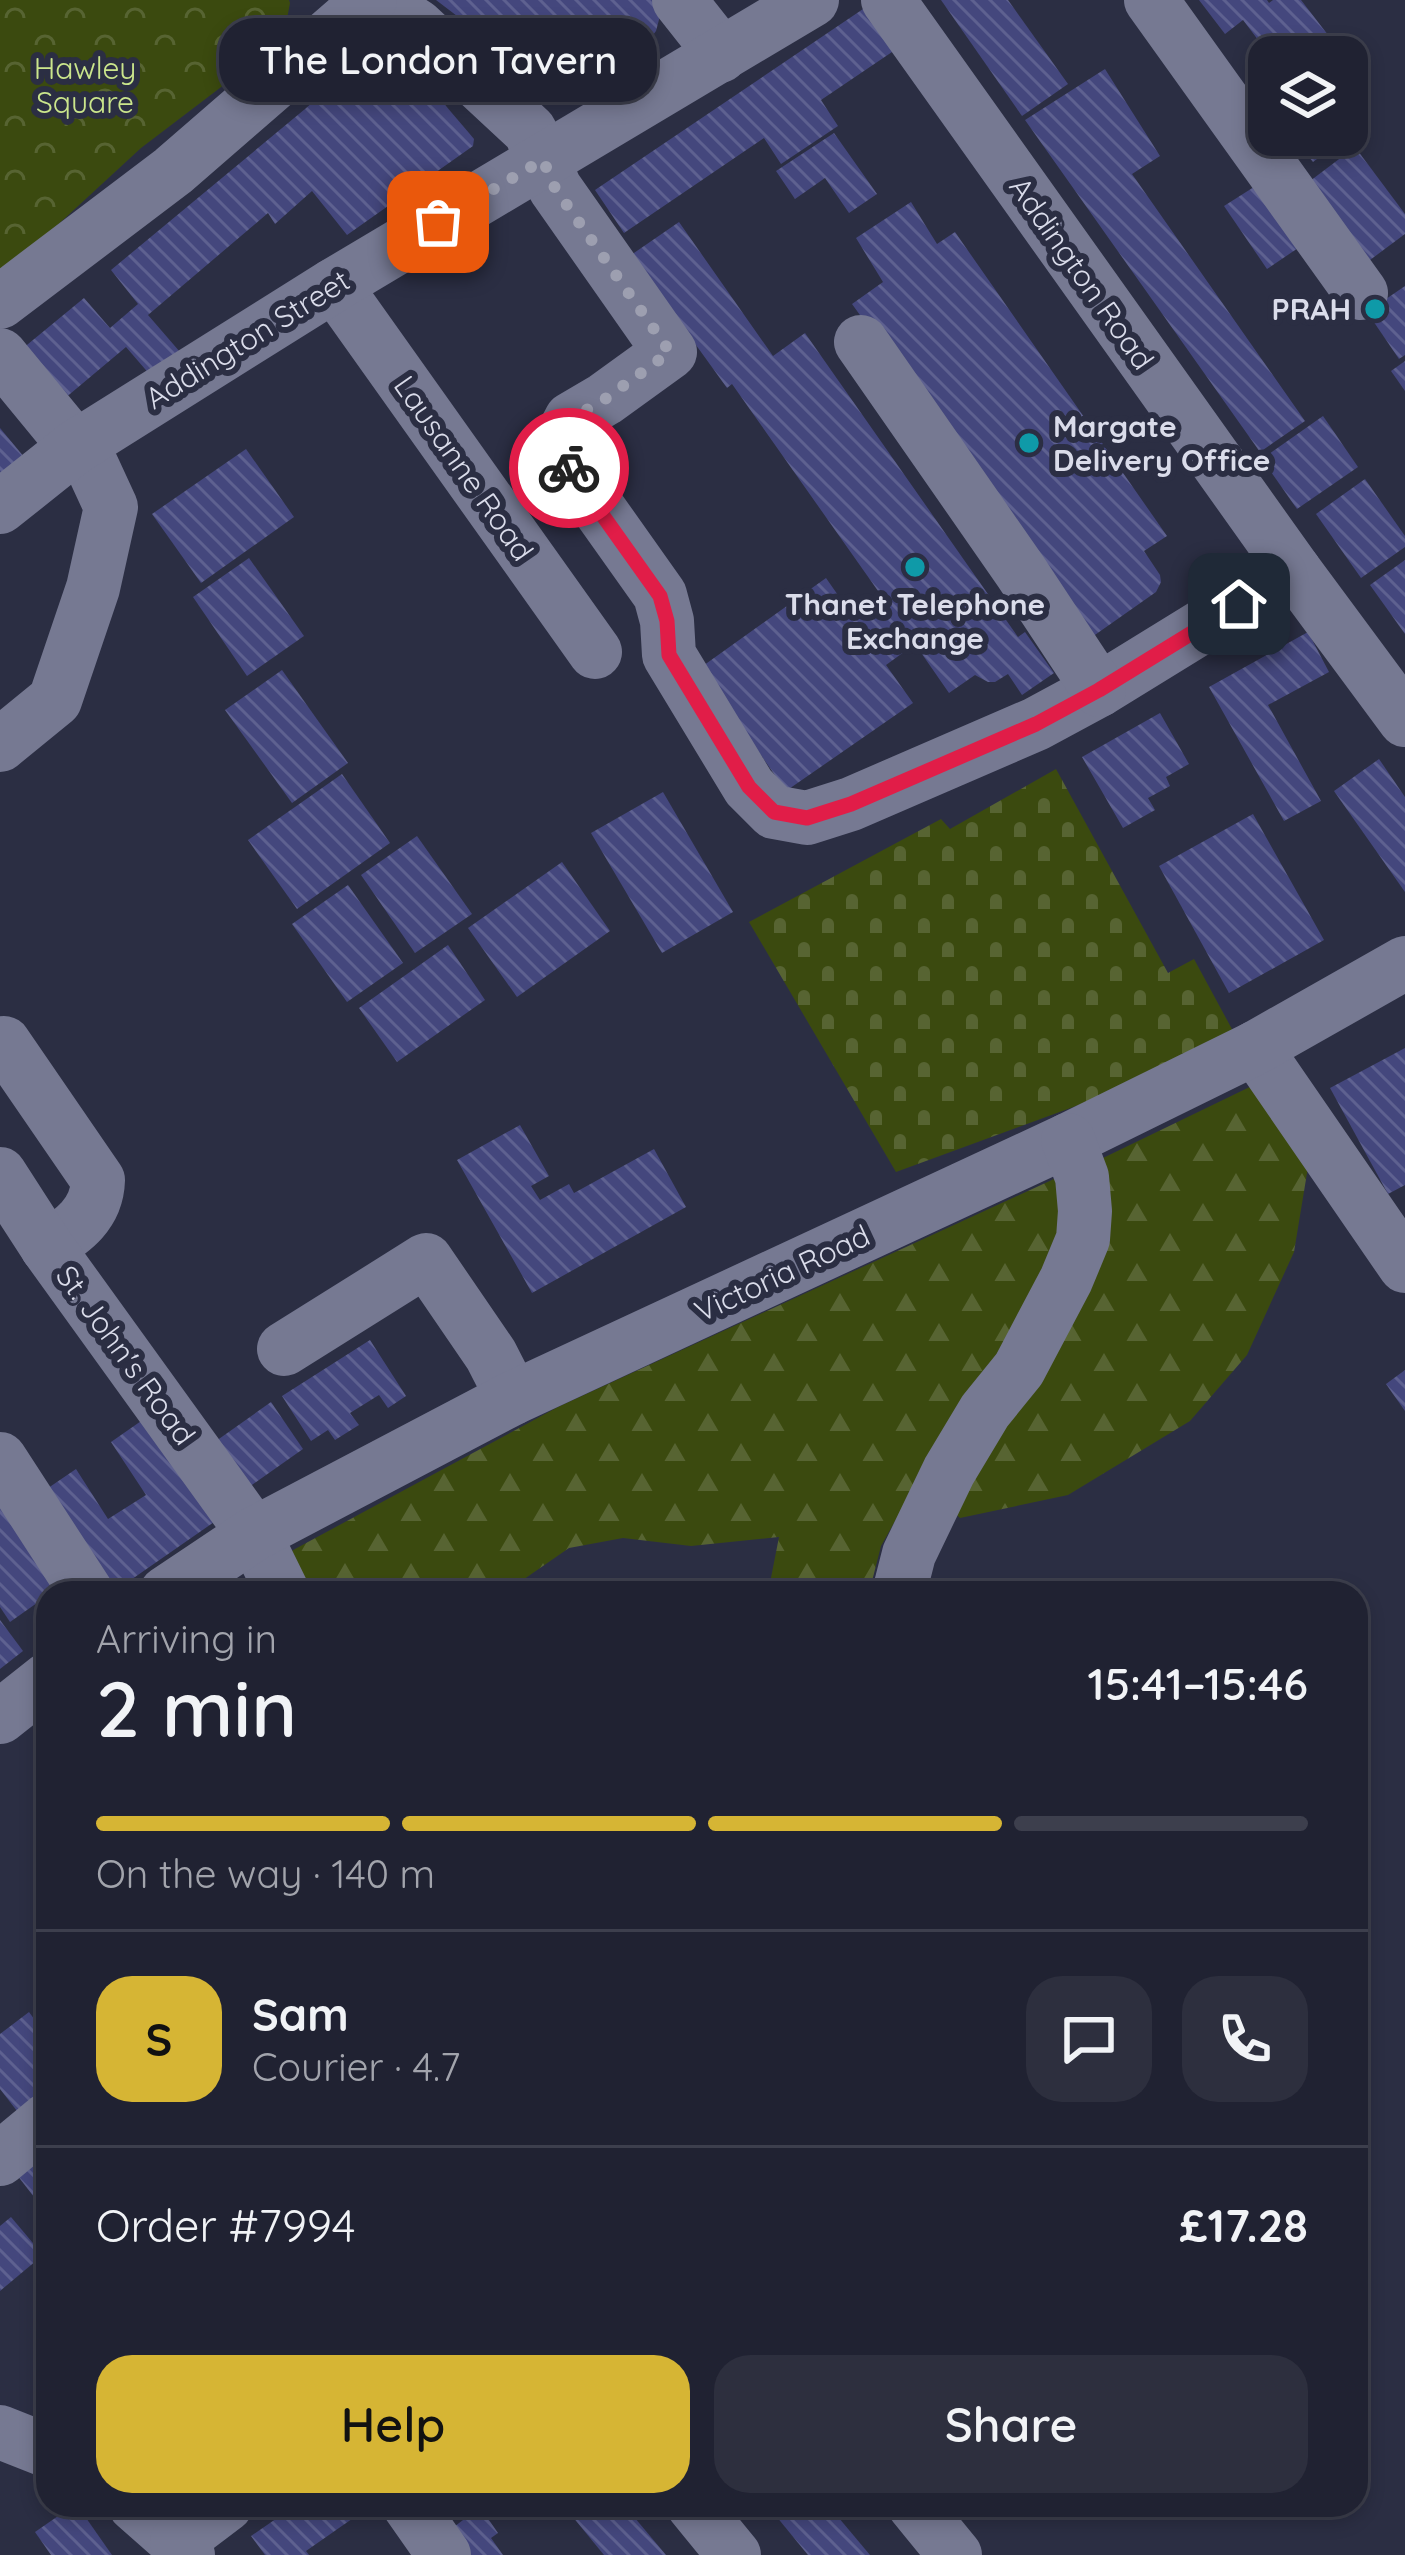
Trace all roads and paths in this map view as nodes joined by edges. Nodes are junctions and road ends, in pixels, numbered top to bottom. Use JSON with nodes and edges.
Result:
{"nodes":[{"id":1,"x":374,"y":0,"type":"edge"},
{"id":2,"x":680,"y":0,"type":"edge"},
{"id":3,"x":812,"y":0,"type":"edge"},
{"id":4,"x":888,"y":0,"type":"edge"},
{"id":5,"x":1151,"y":0,"type":"edge"},
{"id":6,"x":720,"y":56,"type":"junction"},
{"id":7,"x":543,"y":160,"type":"junction"},
{"id":8,"x":334,"y":285,"type":"junction"},
{"id":9,"x":1360,"y":292,"type":"dead end"},
{"id":10,"x":0,"y":302,"type":"edge"},
{"id":11,"x":862,"y":342,"type":"dead end"},
{"id":12,"x":0,"y":355,"type":"edge"},
{"id":13,"x":74,"y":448,"type":"junction"},
{"id":14,"x":0,"y":507,"type":"edge"},
{"id":15,"x":1294,"y":570,"type":"junction"},
{"id":16,"x":595,"y":652,"type":"dead end"},
{"id":17,"x":1099,"y":690,"type":"junction"},
{"id":18,"x":1405,"y":720,"type":"edge"},
{"id":19,"x":0,"y":746,"type":"edge"},
{"id":20,"x":1405,"y":963,"type":"edge"},
{"id":21,"x":4,"y":1043,"type":"dead end"},
{"id":22,"x":1255,"y":1048,"type":"junction"},
{"id":23,"x":1069,"y":1140,"type":"junction"},
{"id":24,"x":0,"y":1174,"type":"edge"},
{"id":25,"x":47,"y":1246,"type":"junction"},
{"id":26,"x":1405,"y":1266,"type":"edge"},
{"id":27,"x":284,"y":1349,"type":"dead end"},
{"id":28,"x":513,"y":1398,"type":"junction"},
{"id":29,"x":0,"y":1460,"type":"edge"},
{"id":30,"x":254,"y":1534,"type":"junction"},
{"id":31,"x":79,"y":1581,"type":"edge"},
{"id":32,"x":184,"y":1581,"type":"edge"},
{"id":33,"x":277,"y":1581,"type":"edge"},
{"id":34,"x":902,"y":1581,"type":"edge"},
{"id":35,"x":36,"y":1688,"type":"edge"},
{"id":36,"x":0,"y":1717,"type":"edge"},
{"id":37,"x":36,"y":2129,"type":"edge"},
{"id":38,"x":0,"y":2159,"type":"edge"},
{"id":39,"x":0,"y":2432,"type":"edge"},
{"id":40,"x":36,"y":2446,"type":"edge"},
{"id":41,"x":148,"y":2517,"type":"edge"},
{"id":42,"x":214,"y":2517,"type":"edge"},
{"id":43,"x":417,"y":2517,"type":"edge"},
{"id":44,"x":703,"y":2517,"type":"edge"},
{"id":45,"x":924,"y":2517,"type":"edge"},
{"id":46,"x":183,"y":2548,"type":"edge"},
{"id":47,"x":444,"y":2555,"type":"edge"},
{"id":48,"x":734,"y":2555,"type":"edge"},
{"id":49,"x":955,"y":2555,"type":"edge"}],
"edges":[{"from":1,"to":7,"type":"street"},
{"from":1,"to":10,"type":"street"},
{"from":2,"to":6,"type":"street"},
{"from":3,"to":6,"type":"street","name":"Addington Street"},
{"from":4,"to":15,"type":"street","name":"Addington Road"},
{"from":5,"to":9,"type":"street"},
{"from":6,"to":7,"type":"street","name":"Addington Street"},
{"from":7,"to":8,"type":"street","name":"Addington Street"},
{"from":7,"to":17,"type":"street"},
{"from":8,"to":13,"type":"street","name":"Addington Street"},
{"from":8,"to":16,"type":"street","name":"Lausanne Road"},
{"from":11,"to":17,"type":"street"},
{"from":12,"to":13,"type":"street"},
{"from":13,"to":14,"type":"street","name":"Addington Street"},
{"from":13,"to":19,"type":"street"},
{"from":15,"to":17,"type":"street"},
{"from":15,"to":18,"type":"street","name":"Addington Road"},
{"from":20,"to":22,"type":"street","name":"Victoria Road"},
{"from":21,"to":25,"type":"street"},
{"from":22,"to":23,"type":"street","name":"Victoria Road"},
{"from":22,"to":26,"type":"street"},
{"from":23,"to":28,"type":"street","name":"Victoria Road"},
{"from":23,"to":34,"type":"street"},
{"from":24,"to":25,"type":"street","name":"St. John's Road"},
{"from":25,"to":30,"type":"street","name":"St. John's Road"},
{"from":27,"to":28,"type":"street"},
{"from":28,"to":30,"type":"street","name":"Victoria Road"},
{"from":29,"to":31,"type":"street"},
{"from":30,"to":32,"type":"street","name":"Victoria Road"},
{"from":30,"to":33,"type":"street","name":"St. John's Road"},
{"from":35,"to":36,"type":"street"},
{"from":37,"to":38,"type":"street"},
{"from":39,"to":40,"type":"street"},
{"from":41,"to":46,"type":"street"},
{"from":42,"to":46,"type":"street"},
{"from":43,"to":47,"type":"street"},
{"from":44,"to":48,"type":"street"},
{"from":45,"to":49,"type":"street"}]}
